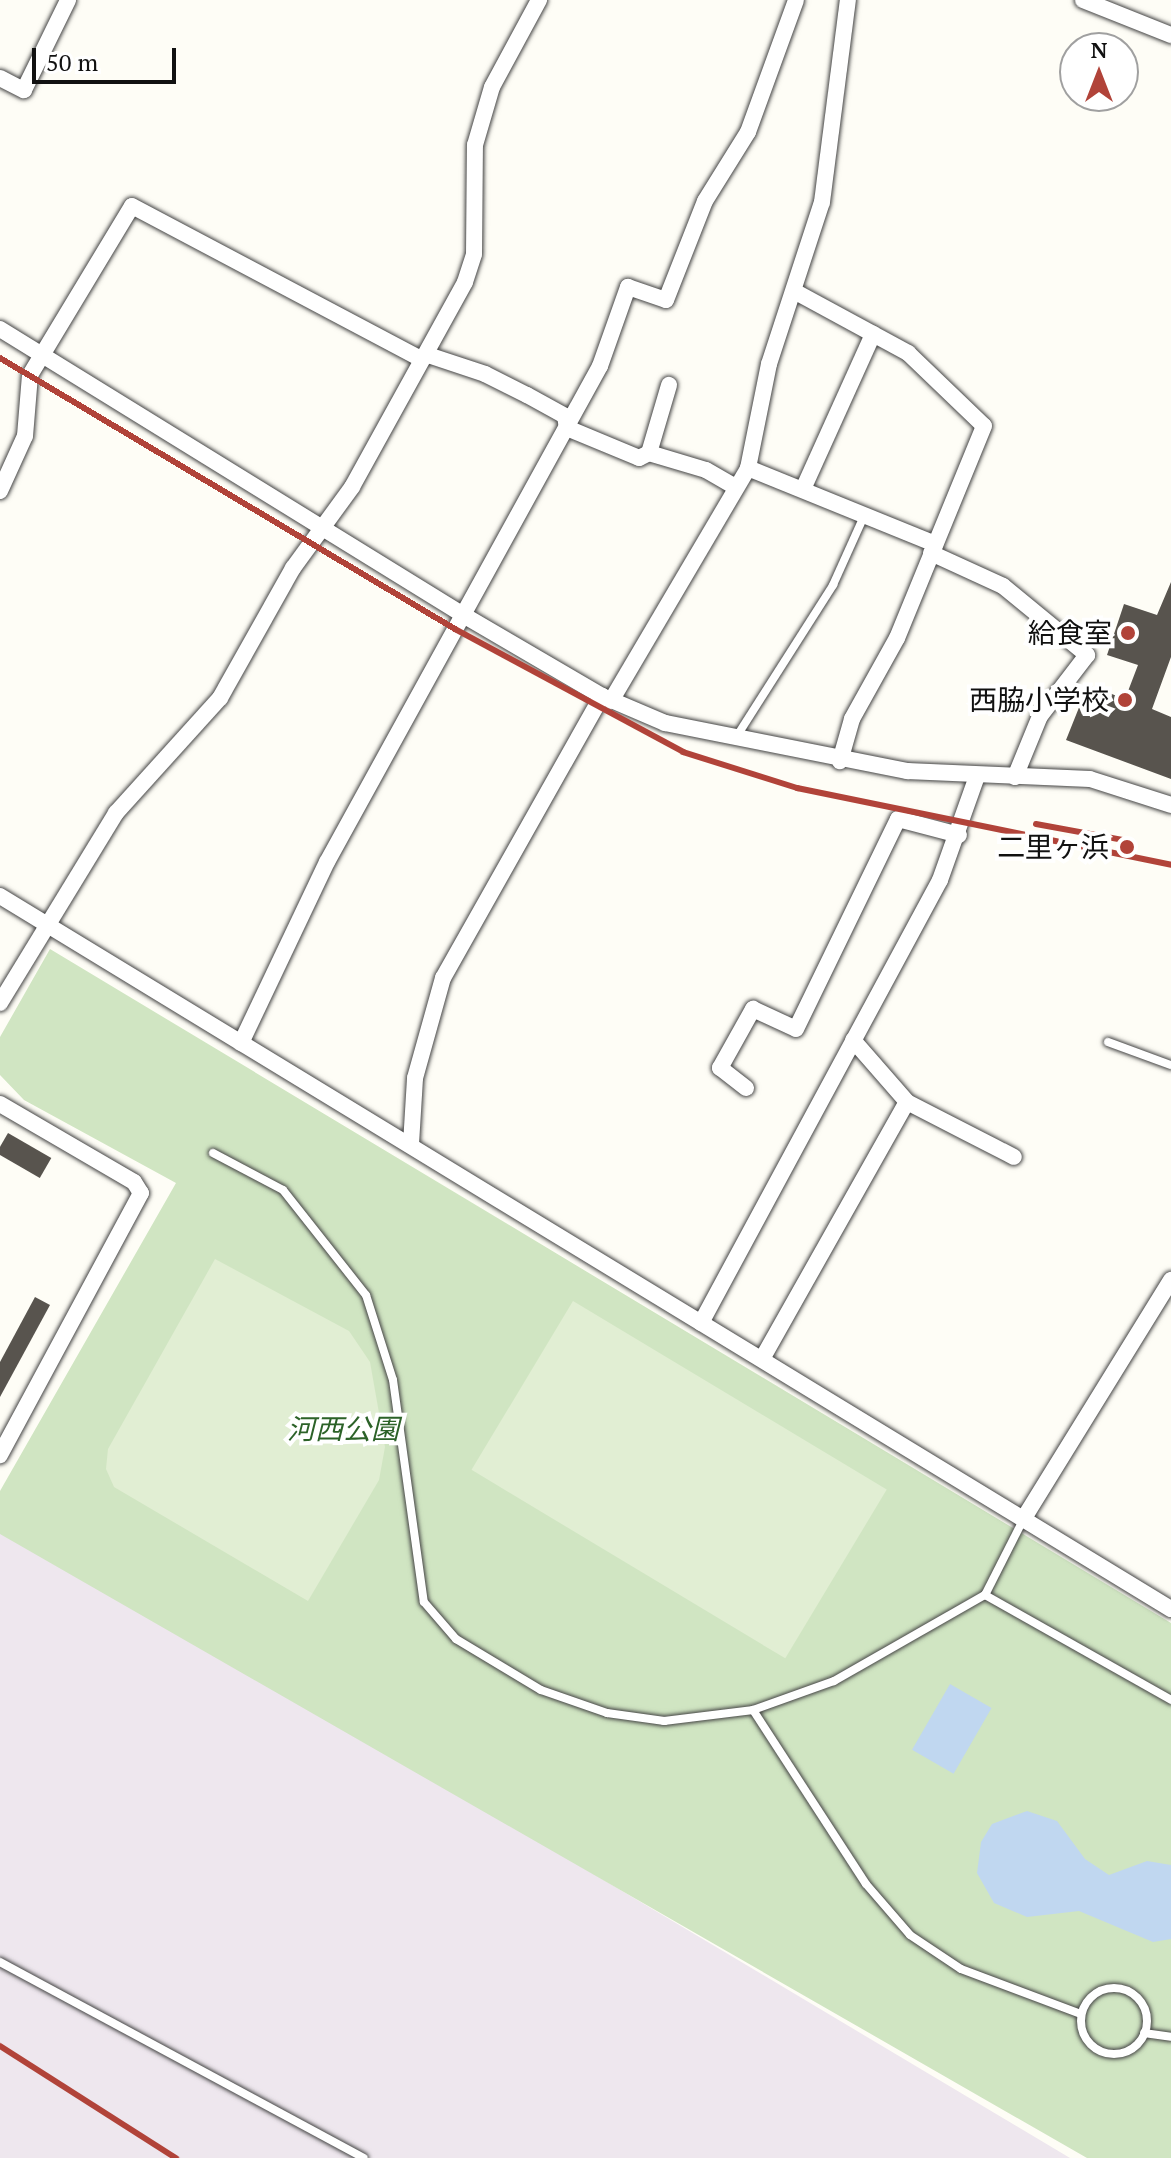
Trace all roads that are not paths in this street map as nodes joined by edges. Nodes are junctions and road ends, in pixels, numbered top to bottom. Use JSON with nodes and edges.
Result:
{"nodes":[{"id":1,"x":68,"y":0,"type":"edge"},
{"id":2,"x":539,"y":0,"type":"edge"},
{"id":3,"x":796,"y":0,"type":"edge"},
{"id":4,"x":848,"y":0,"type":"edge"},
{"id":5,"x":1083,"y":0,"type":"edge"},
{"id":6,"x":1171,"y":35,"type":"edge"},
{"id":7,"x":0,"y":78,"type":"edge"},
{"id":8,"x":794,"y":291,"type":"junction"},
{"id":9,"x":0,"y":329,"type":"edge"},
{"id":10,"x":873,"y":334,"type":"junction"},
{"id":11,"x":41,"y":356,"type":"junction"},
{"id":12,"x":421,"y":359,"type":"junction"},
{"id":13,"x":669,"y":385,"type":"dead end"},
{"id":14,"x":567,"y":428,"type":"junction"},
{"id":15,"x":649,"y":453,"type":"junction"},
{"id":16,"x":748,"y":468,"type":"junction"},
{"id":17,"x":736,"y":487,"type":"junction"},
{"id":18,"x":804,"y":487,"type":"junction"},
{"id":19,"x":0,"y":491,"type":"edge"},
{"id":20,"x":865,"y":513,"type":"junction"},
{"id":21,"x":324,"y":532,"type":"junction"},
{"id":22,"x":933,"y":548,"type":"junction"},
{"id":23,"x":465,"y":616,"type":"junction"},
{"id":24,"x":606,"y":699,"type":"junction"},
{"id":25,"x":735,"y":740,"type":"junction"},
{"id":26,"x":840,"y":761,"type":"junction"},
{"id":27,"x":977,"y":776,"type":"junction"},
{"id":28,"x":1015,"y":777,"type":"junction"},
{"id":29,"x":1171,"y":805,"type":"edge"},
{"id":30,"x":959,"y":835,"type":"junction"},
{"id":31,"x":0,"y":896,"type":"edge"},
{"id":32,"x":46,"y":924,"type":"junction"},
{"id":33,"x":0,"y":1003,"type":"edge"},
{"id":34,"x":853,"y":1040,"type":"junction"},
{"id":35,"x":1108,"y":1042,"type":"dead end"},
{"id":36,"x":241,"y":1043,"type":"junction"},
{"id":37,"x":1171,"y":1065,"type":"edge"},
{"id":38,"x":746,"y":1088,"type":"dead end"},
{"id":39,"x":907,"y":1102,"type":"junction"},
{"id":40,"x":0,"y":1104,"type":"edge"},
{"id":41,"x":411,"y":1144,"type":"junction"},
{"id":42,"x":213,"y":1153,"type":"dead end"},
{"id":43,"x":1014,"y":1157,"type":"dead end"},
{"id":44,"x":1171,"y":1280,"type":"edge"},
{"id":45,"x":701,"y":1323,"type":"junction"},
{"id":46,"x":762,"y":1359,"type":"junction"},
{"id":47,"x":0,"y":1455,"type":"edge"},
{"id":48,"x":1024,"y":1518,"type":"junction"},
{"id":49,"x":985,"y":1595,"type":"junction"},
{"id":50,"x":1171,"y":1609,"type":"edge"},
{"id":51,"x":1171,"y":1700,"type":"edge"},
{"id":52,"x":753,"y":1710,"type":"junction"},
{"id":53,"x":0,"y":1962,"type":"edge"},
{"id":54,"x":1081,"y":2014,"type":"junction"},
{"id":55,"x":1144,"y":2033,"type":"junction"},
{"id":56,"x":1171,"y":2037,"type":"edge"},
{"id":57,"x":364,"y":2158,"type":"edge"}],
"edges":[{"from":1,"to":7,"type":"street"},
{"from":2,"to":12,"type":"street"},
{"from":3,"to":14,"type":"street"},
{"from":4,"to":8,"type":"street"},
{"from":5,"to":6,"type":"street"},
{"from":8,"to":10,"type":"street"},
{"from":8,"to":16,"type":"street"},
{"from":9,"to":11,"type":"street"},
{"from":10,"to":18,"type":"street"},
{"from":10,"to":22,"type":"street"},
{"from":11,"to":12,"type":"street"},
{"from":11,"to":19,"type":"street"},
{"from":11,"to":21,"type":"street"},
{"from":12,"to":14,"type":"street"},
{"from":12,"to":21,"type":"street"},
{"from":13,"to":15,"type":"street"},
{"from":14,"to":15,"type":"street"},
{"from":14,"to":23,"type":"street"},
{"from":15,"to":17,"type":"street"},
{"from":16,"to":17,"type":"street"},
{"from":16,"to":18,"type":"street"},
{"from":17,"to":24,"type":"street"},
{"from":18,"to":20,"type":"street"},
{"from":20,"to":22,"type":"street"},
{"from":20,"to":25,"type":"lane"},
{"from":21,"to":23,"type":"street"},
{"from":21,"to":32,"type":"street"},
{"from":22,"to":26,"type":"street"},
{"from":22,"to":28,"type":"street"},
{"from":23,"to":24,"type":"street"},
{"from":23,"to":36,"type":"street"},
{"from":24,"to":25,"type":"street"},
{"from":24,"to":41,"type":"street"},
{"from":25,"to":26,"type":"street"},
{"from":26,"to":27,"type":"street"},
{"from":27,"to":28,"type":"street"},
{"from":27,"to":30,"type":"street"},
{"from":28,"to":29,"type":"street"},
{"from":30,"to":34,"type":"street"},
{"from":30,"to":38,"type":"street"},
{"from":31,"to":32,"type":"street"},
{"from":32,"to":33,"type":"street"},
{"from":32,"to":36,"type":"street"},
{"from":34,"to":39,"type":"street"},
{"from":34,"to":45,"type":"street"},
{"from":35,"to":37,"type":"lane"},
{"from":36,"to":41,"type":"street"},
{"from":39,"to":43,"type":"street"},
{"from":39,"to":46,"type":"street"},
{"from":40,"to":47,"type":"street"},
{"from":41,"to":45,"type":"street"},
{"from":42,"to":52,"type":"lane"},
{"from":44,"to":48,"type":"street"},
{"from":45,"to":46,"type":"street"},
{"from":46,"to":48,"type":"street"},
{"from":48,"to":49,"type":"lane"},
{"from":48,"to":50,"type":"street"},
{"from":49,"to":51,"type":"lane"},
{"from":49,"to":52,"type":"lane"},
{"from":52,"to":54,"type":"lane"},
{"from":53,"to":57,"type":"lane"},
{"from":54,"to":55,"type":"lane"},
{"from":54,"to":55,"type":"lane"},
{"from":55,"to":56,"type":"lane"}]}
